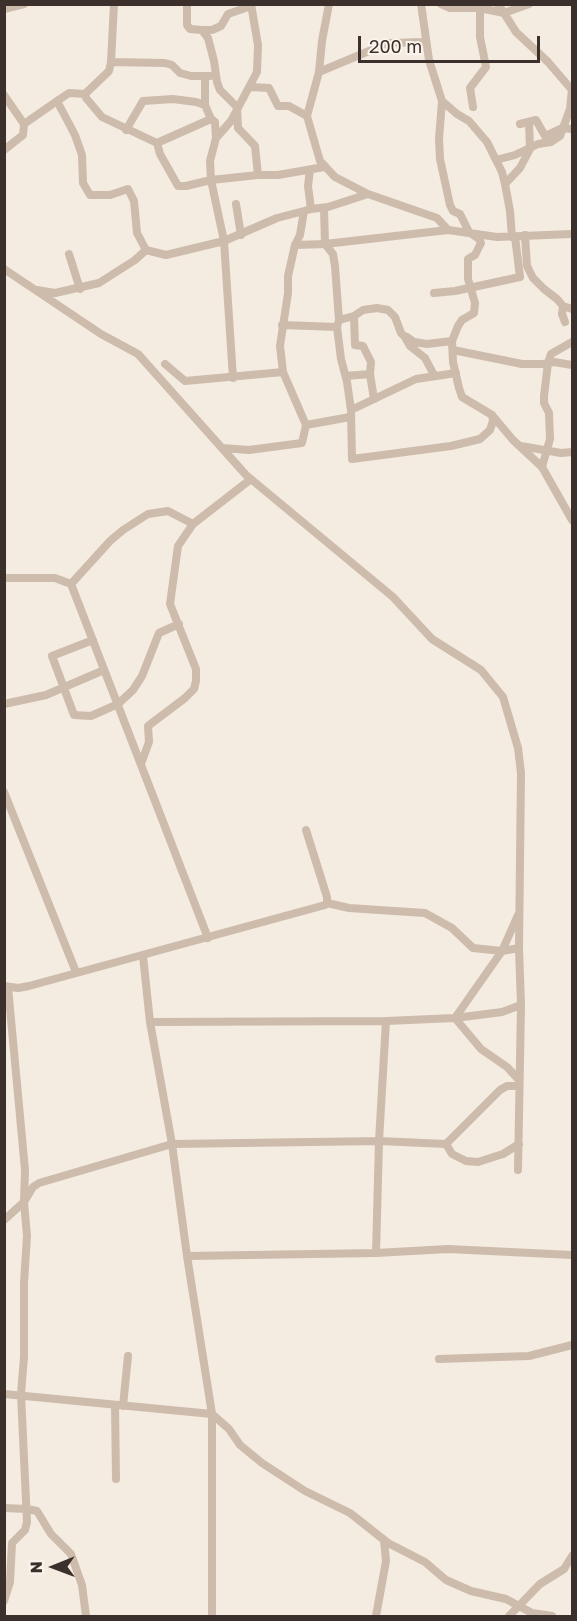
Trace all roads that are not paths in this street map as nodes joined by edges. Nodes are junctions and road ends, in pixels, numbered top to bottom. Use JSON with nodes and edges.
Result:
{"nodes":[{"id":1,"x":24,"y":4,"type":"edge"},
{"id":2,"x":114,"y":4,"type":"edge"},
{"id":3,"x":187,"y":4,"type":"edge"},
{"id":4,"x":329,"y":4,"type":"edge"},
{"id":5,"x":421,"y":4,"type":"edge"},
{"id":6,"x":441,"y":4,"type":"edge"},
{"id":7,"x":498,"y":4,"type":"edge"},
{"id":8,"x":529,"y":4,"type":"edge"},
{"id":9,"x":251,"y":5,"type":"edge"},
{"id":10,"x":480,"y":8,"type":"junction"},
{"id":11,"x":4,"y":9,"type":"edge"},
{"id":12,"x":504,"y":13,"type":"junction"},
{"id":13,"x":202,"y":30,"type":"junction"},
{"id":14,"x":425,"y":42,"type":"junction"},
{"id":15,"x":111,"y":62,"type":"junction"},
{"id":16,"x":319,"y":72,"type":"junction"},
{"id":17,"x":216,"y":75,"type":"junction"},
{"id":18,"x":205,"y":76,"type":"junction"},
{"id":19,"x":251,"y":87,"type":"junction"},
{"id":20,"x":572,"y":90,"type":"edge"},
{"id":21,"x":85,"y":94,"type":"junction"},
{"id":22,"x":4,"y":95,"type":"edge"},
{"id":23,"x":57,"y":100,"type":"junction"},
{"id":24,"x":442,"y":101,"type":"junction"},
{"id":25,"x":205,"y":105,"type":"junction"},
{"id":26,"x":237,"y":107,"type":"junction"},
{"id":27,"x":473,"y":107,"type":"dead end"},
{"id":28,"x":308,"y":116,"type":"junction"},
{"id":29,"x":211,"y":119,"type":"junction"},
{"id":30,"x":24,"y":124,"type":"junction"},
{"id":31,"x":562,"y":128,"type":"junction"},
{"id":32,"x":573,"y":129,"type":"edge"},
{"id":33,"x":126,"y":130,"type":"junction"},
{"id":34,"x":216,"y":138,"type":"junction"},
{"id":35,"x":157,"y":143,"type":"junction"},
{"id":36,"x":531,"y":149,"type":"junction"},
{"id":37,"x":4,"y":150,"type":"edge"},
{"id":38,"x":496,"y":160,"type":"junction"},
{"id":39,"x":324,"y":167,"type":"junction"},
{"id":40,"x":310,"y":170,"type":"junction"},
{"id":41,"x":258,"y":174,"type":"junction"},
{"id":42,"x":211,"y":180,"type":"junction"},
{"id":43,"x":505,"y":184,"type":"junction"},
{"id":44,"x":368,"y":194,"type":"junction"},
{"id":45,"x":236,"y":204,"type":"dead end"},
{"id":46,"x":324,"y":208,"type":"junction"},
{"id":47,"x":307,"y":210,"type":"junction"},
{"id":48,"x":448,"y":230,"type":"junction"},
{"id":49,"x":469,"y":232,"type":"junction"},
{"id":50,"x":573,"y":234,"type":"edge"},
{"id":51,"x":241,"y":235,"type":"junction"},
{"id":52,"x":525,"y":235,"type":"junction"},
{"id":53,"x":514,"y":237,"type":"junction"},
{"id":54,"x":224,"y":241,"type":"junction"},
{"id":55,"x":325,"y":244,"type":"junction"},
{"id":56,"x":295,"y":245,"type":"junction"},
{"id":57,"x":146,"y":250,"type":"junction"},
{"id":58,"x":69,"y":254,"type":"dead end"},
{"id":59,"x":4,"y":269,"type":"edge"},
{"id":60,"x":470,"y":287,"type":"junction"},
{"id":61,"x":80,"y":289,"type":"junction"},
{"id":62,"x":35,"y":290,"type":"junction"},
{"id":63,"x":434,"y":293,"type":"dead end"},
{"id":64,"x":562,"y":306,"type":"junction"},
{"id":65,"x":573,"y":309,"type":"edge"},
{"id":66,"x":354,"y":316,"type":"junction"},
{"id":67,"x":565,"y":322,"type":"dead end"},
{"id":68,"x":338,"y":323,"type":"junction"},
{"id":69,"x":282,"y":325,"type":"junction"},
{"id":70,"x":405,"y":337,"type":"junction"},
{"id":71,"x":573,"y":342,"type":"edge"},
{"id":72,"x":453,"y":345,"type":"junction"},
{"id":73,"x":548,"y":363,"type":"junction"},
{"id":74,"x":165,"y":364,"type":"dead end"},
{"id":75,"x":573,"y":365,"type":"edge"},
{"id":76,"x":283,"y":372,"type":"junction"},
{"id":77,"x":456,"y":373,"type":"junction"},
{"id":78,"x":370,"y":374,"type":"junction"},
{"id":79,"x":434,"y":375,"type":"junction"},
{"id":80,"x":346,"y":376,"type":"junction"},
{"id":81,"x":233,"y":378,"type":"junction"},
{"id":82,"x":374,"y":399,"type":"junction"},
{"id":83,"x":351,"y":414,"type":"junction"},
{"id":84,"x":492,"y":415,"type":"junction"},
{"id":85,"x":306,"y":425,"type":"junction"},
{"id":86,"x":519,"y":446,"type":"junction"},
{"id":87,"x":222,"y":448,"type":"junction"},
{"id":88,"x":546,"y":451,"type":"junction"},
{"id":89,"x":573,"y":452,"type":"edge"},
{"id":90,"x":542,"y":467,"type":"junction"},
{"id":91,"x":251,"y":479,"type":"junction"},
{"id":92,"x":573,"y":520,"type":"edge"},
{"id":93,"x":193,"y":524,"type":"junction"},
{"id":94,"x":4,"y":578,"type":"edge"},
{"id":95,"x":71,"y":584,"type":"junction"},
{"id":96,"x":179,"y":624,"type":"junction"},
{"id":97,"x":93,"y":640,"type":"junction"},
{"id":98,"x":104,"y":670,"type":"junction"},
{"id":99,"x":63,"y":687,"type":"junction"},
{"id":100,"x":4,"y":704,"type":"edge"},
{"id":101,"x":118,"y":704,"type":"junction"},
{"id":102,"x":141,"y":764,"type":"junction"},
{"id":103,"x":4,"y":792,"type":"edge"},
{"id":104,"x":306,"y":830,"type":"dead end"},
{"id":105,"x":327,"y":903,"type":"junction"},
{"id":106,"x":519,"y":911,"type":"junction"},
{"id":107,"x":208,"y":938,"type":"junction"},
{"id":108,"x":519,"y":948,"type":"junction"},
{"id":109,"x":502,"y":951,"type":"junction"},
{"id":110,"x":143,"y":956,"type":"junction"},
{"id":111,"x":76,"y":972,"type":"junction"},
{"id":112,"x":6,"y":986,"type":"edge"},
{"id":113,"x":521,"y":1005,"type":"junction"},
{"id":114,"x":455,"y":1018,"type":"junction"},
{"id":115,"x":386,"y":1021,"type":"junction"},
{"id":116,"x":150,"y":1022,"type":"junction"},
{"id":117,"x":519,"y":1083,"type":"junction"},
{"id":118,"x":379,"y":1141,"type":"junction"},
{"id":119,"x":172,"y":1144,"type":"junction"},
{"id":120,"x":446,"y":1144,"type":"junction"},
{"id":121,"x":519,"y":1144,"type":"junction"},
{"id":122,"x":518,"y":1170,"type":"dead end"},
{"id":123,"x":24,"y":1202,"type":"junction"},
{"id":124,"x":4,"y":1220,"type":"edge"},
{"id":125,"x":376,"y":1253,"type":"junction"},
{"id":126,"x":573,"y":1255,"type":"edge"},
{"id":127,"x":187,"y":1256,"type":"junction"},
{"id":128,"x":573,"y":1345,"type":"edge"},
{"id":129,"x":128,"y":1356,"type":"dead end"},
{"id":130,"x":439,"y":1359,"type":"dead end"},
{"id":131,"x":4,"y":1394,"type":"edge"},
{"id":132,"x":21,"y":1394,"type":"junction"},
{"id":133,"x":119,"y":1406,"type":"junction"},
{"id":134,"x":212,"y":1414,"type":"junction"},
{"id":135,"x":116,"y":1479,"type":"dead end"},
{"id":136,"x":4,"y":1508,"type":"edge"},
{"id":137,"x":27,"y":1509,"type":"junction"},
{"id":138,"x":13,"y":1540,"type":"junction"},
{"id":139,"x":384,"y":1540,"type":"junction"},
{"id":140,"x":4,"y":1545,"type":"edge"},
{"id":141,"x":573,"y":1556,"type":"edge"},
{"id":142,"x":4,"y":1601,"type":"edge"},
{"id":143,"x":519,"y":1605,"type":"junction"},
{"id":144,"x":86,"y":1617,"type":"edge"},
{"id":145,"x":212,"y":1617,"type":"edge"},
{"id":146,"x":376,"y":1617,"type":"edge"},
{"id":147,"x":509,"y":1617,"type":"edge"},
{"id":148,"x":552,"y":1617,"type":"edge"}],
"edges":[{"from":1,"to":11,"type":"street"},
{"from":2,"to":15,"type":"street"},
{"from":3,"to":13,"type":"street"},
{"from":4,"to":16,"type":"street"},
{"from":5,"to":14,"type":"street"},
{"from":6,"to":10,"type":"street"},
{"from":7,"to":12,"type":"street"},
{"from":8,"to":12,"type":"street"},
{"from":9,"to":13,"type":"street"},
{"from":9,"to":19,"type":"street"},
{"from":10,"to":12,"type":"street"},
{"from":10,"to":27,"type":"street"},
{"from":12,"to":20,"type":"street"},
{"from":13,"to":17,"type":"street"},
{"from":14,"to":16,"type":"street"},
{"from":14,"to":24,"type":"street"},
{"from":15,"to":18,"type":"street"},
{"from":15,"to":21,"type":"street"},
{"from":16,"to":28,"type":"street"},
{"from":17,"to":18,"type":"street"},
{"from":17,"to":26,"type":"street"},
{"from":18,"to":25,"type":"street"},
{"from":19,"to":26,"type":"street"},
{"from":19,"to":28,"type":"street"},
{"from":20,"to":31,"type":"street"},
{"from":21,"to":23,"type":"street"},
{"from":21,"to":33,"type":"street"},
{"from":22,"to":30,"type":"street"},
{"from":23,"to":30,"type":"street"},
{"from":23,"to":57,"type":"street"},
{"from":24,"to":38,"type":"street"},
{"from":24,"to":49,"type":"street"},
{"from":25,"to":29,"type":"street"},
{"from":25,"to":33,"type":"street"},
{"from":26,"to":34,"type":"street"},
{"from":26,"to":41,"type":"street"},
{"from":28,"to":39,"type":"street"},
{"from":29,"to":34,"type":"street"},
{"from":29,"to":35,"type":"street"},
{"from":30,"to":37,"type":"street"},
{"from":31,"to":32,"type":"street"},
{"from":31,"to":36,"type":"street"},
{"from":31,"to":36,"type":"street"},
{"from":33,"to":35,"type":"street"},
{"from":34,"to":42,"type":"street"},
{"from":35,"to":42,"type":"street"},
{"from":36,"to":38,"type":"street"},
{"from":36,"to":43,"type":"street"},
{"from":38,"to":43,"type":"street"},
{"from":39,"to":40,"type":"street"},
{"from":39,"to":44,"type":"street"},
{"from":40,"to":41,"type":"street"},
{"from":40,"to":47,"type":"street"},
{"from":41,"to":42,"type":"street"},
{"from":42,"to":54,"type":"street"},
{"from":43,"to":53,"type":"street"},
{"from":44,"to":46,"type":"street"},
{"from":44,"to":48,"type":"street"},
{"from":45,"to":51,"type":"street"},
{"from":46,"to":47,"type":"street"},
{"from":46,"to":55,"type":"street"},
{"from":47,"to":51,"type":"street"},
{"from":47,"to":56,"type":"street"},
{"from":48,"to":49,"type":"street"},
{"from":48,"to":55,"type":"street"},
{"from":49,"to":53,"type":"street"},
{"from":49,"to":60,"type":"street"},
{"from":50,"to":52,"type":"street"},
{"from":51,"to":54,"type":"street"},
{"from":52,"to":53,"type":"street"},
{"from":52,"to":64,"type":"street"},
{"from":53,"to":60,"type":"street"},
{"from":54,"to":57,"type":"street"},
{"from":54,"to":81,"type":"street"},
{"from":55,"to":56,"type":"street"},
{"from":55,"to":68,"type":"street"},
{"from":56,"to":69,"type":"street"},
{"from":57,"to":61,"type":"street"},
{"from":58,"to":61,"type":"street"},
{"from":59,"to":62,"type":"street"},
{"from":60,"to":63,"type":"street"},
{"from":60,"to":72,"type":"street"},
{"from":61,"to":62,"type":"street"},
{"from":62,"to":87,"type":"street"},
{"from":64,"to":65,"type":"street"},
{"from":64,"to":67,"type":"street"},
{"from":66,"to":68,"type":"street"},
{"from":66,"to":70,"type":"street"},
{"from":66,"to":78,"type":"street"},
{"from":68,"to":69,"type":"street"},
{"from":68,"to":80,"type":"street"},
{"from":69,"to":76,"type":"street"},
{"from":70,"to":72,"type":"street"},
{"from":70,"to":79,"type":"street"},
{"from":71,"to":73,"type":"street"},
{"from":72,"to":73,"type":"street"},
{"from":72,"to":77,"type":"street"},
{"from":73,"to":75,"type":"street"},
{"from":73,"to":88,"type":"street"},
{"from":74,"to":81,"type":"street"},
{"from":76,"to":81,"type":"street"},
{"from":76,"to":85,"type":"street"},
{"from":77,"to":79,"type":"street"},
{"from":77,"to":84,"type":"street"},
{"from":78,"to":80,"type":"street"},
{"from":78,"to":82,"type":"street"},
{"from":79,"to":82,"type":"street"},
{"from":80,"to":83,"type":"street"},
{"from":82,"to":83,"type":"street"},
{"from":83,"to":84,"type":"street"},
{"from":83,"to":85,"type":"street"},
{"from":84,"to":86,"type":"street"},
{"from":85,"to":87,"type":"street"},
{"from":86,"to":88,"type":"street"},
{"from":86,"to":90,"type":"street"},
{"from":87,"to":91,"type":"street"},
{"from":88,"to":89,"type":"street"},
{"from":88,"to":90,"type":"street"},
{"from":90,"to":92,"type":"street"},
{"from":91,"to":93,"type":"street"},
{"from":91,"to":106,"type":"street"},
{"from":93,"to":95,"type":"street"},
{"from":93,"to":96,"type":"street"},
{"from":94,"to":95,"type":"street"},
{"from":95,"to":97,"type":"street"},
{"from":96,"to":101,"type":"street"},
{"from":96,"to":102,"type":"street"},
{"from":97,"to":98,"type":"street"},
{"from":97,"to":99,"type":"street"},
{"from":98,"to":99,"type":"street"},
{"from":98,"to":101,"type":"street"},
{"from":99,"to":100,"type":"street"},
{"from":99,"to":101,"type":"street"},
{"from":101,"to":102,"type":"street"},
{"from":102,"to":107,"type":"street"},
{"from":103,"to":111,"type":"street"},
{"from":104,"to":105,"type":"street"},
{"from":105,"to":107,"type":"street"},
{"from":105,"to":109,"type":"street"},
{"from":106,"to":108,"type":"street"},
{"from":106,"to":109,"type":"street"},
{"from":107,"to":110,"type":"street"},
{"from":108,"to":109,"type":"street"},
{"from":108,"to":113,"type":"street"},
{"from":109,"to":114,"type":"street"},
{"from":110,"to":111,"type":"street"},
{"from":110,"to":116,"type":"street"},
{"from":111,"to":112,"type":"street"},
{"from":112,"to":123,"type":"street"},
{"from":113,"to":114,"type":"street"},
{"from":113,"to":117,"type":"street"},
{"from":114,"to":115,"type":"street"},
{"from":114,"to":117,"type":"street"},
{"from":115,"to":116,"type":"street"},
{"from":115,"to":118,"type":"street"},
{"from":116,"to":119,"type":"street"},
{"from":117,"to":120,"type":"street"},
{"from":117,"to":121,"type":"street"},
{"from":118,"to":119,"type":"street"},
{"from":118,"to":120,"type":"street"},
{"from":118,"to":125,"type":"street"},
{"from":119,"to":123,"type":"street"},
{"from":119,"to":127,"type":"street"},
{"from":120,"to":121,"type":"street"},
{"from":121,"to":122,"type":"street"},
{"from":123,"to":124,"type":"street"},
{"from":123,"to":132,"type":"street"},
{"from":125,"to":126,"type":"street"},
{"from":125,"to":127,"type":"street"},
{"from":127,"to":134,"type":"street"},
{"from":128,"to":130,"type":"street"},
{"from":129,"to":133,"type":"street"},
{"from":131,"to":132,"type":"street"},
{"from":132,"to":133,"type":"street"},
{"from":132,"to":137,"type":"street"},
{"from":133,"to":134,"type":"street"},
{"from":133,"to":135,"type":"street"},
{"from":134,"to":139,"type":"street"},
{"from":134,"to":145,"type":"street"},
{"from":136,"to":137,"type":"street"},
{"from":137,"to":138,"type":"street"},
{"from":137,"to":144,"type":"street"},
{"from":138,"to":140,"type":"street"},
{"from":138,"to":142,"type":"street"},
{"from":139,"to":143,"type":"street"},
{"from":139,"to":146,"type":"street"},
{"from":141,"to":143,"type":"street"},
{"from":143,"to":147,"type":"street"},
{"from":143,"to":148,"type":"street"}]}
